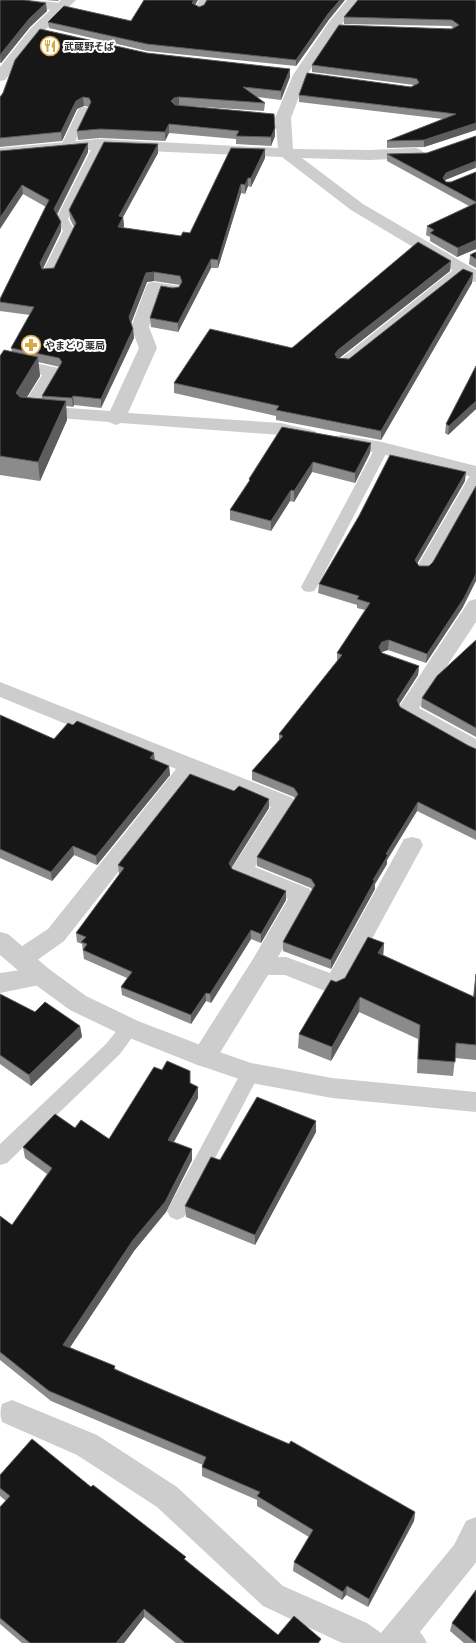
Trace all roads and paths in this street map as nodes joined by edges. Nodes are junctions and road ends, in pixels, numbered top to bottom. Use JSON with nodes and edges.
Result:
{"nodes":[{"id":1,"x":2,"y":0,"type":"edge"},
{"id":2,"x":354,"y":0,"type":"edge"},
{"id":3,"x":65,"y":3,"type":"edge"},
{"id":4,"x":332,"y":28,"type":"junction"},
{"id":5,"x":348,"y":29,"type":"edge"},
{"id":6,"x":36,"y":31,"type":"junction"},
{"id":7,"x":51,"y":34,"type":"edge"},
{"id":8,"x":2,"y":71,"type":"edge"},
{"id":9,"x":84,"y":110,"type":"edge"},
{"id":10,"x":268,"y":117,"type":"edge"},
{"id":11,"x":283,"y":118,"type":"junction"},
{"id":12,"x":100,"y":144,"type":"junction"},
{"id":13,"x":67,"y":146,"type":"junction"},
{"id":14,"x":433,"y":151,"type":"edge"},
{"id":15,"x":0,"y":153,"type":"edge"},
{"id":16,"x":286,"y":153,"type":"junction"},
{"id":17,"x":466,"y":267,"type":"edge"},
{"id":18,"x":48,"y":273,"type":"edge"},
{"id":19,"x":173,"y":290,"type":"edge"},
{"id":20,"x":0,"y":361,"type":"edge"},
{"id":21,"x":343,"y":364,"type":"edge"},
{"id":22,"x":116,"y":418,"type":"junction"},
{"id":23,"x":382,"y":448,"type":"junction"},
{"id":24,"x":476,"y":472,"type":"edge"},
{"id":25,"x":476,"y":477,"type":"edge"},
{"id":26,"x":423,"y":570,"type":"edge"},
{"id":27,"x":309,"y":587,"type":"dead end"},
{"id":28,"x":476,"y":606,"type":"edge"},
{"id":29,"x":0,"y":689,"type":"edge"},
{"id":30,"x":476,"y":749,"type":"edge"},
{"id":31,"x":190,"y":766,"type":"junction"},
{"id":32,"x":412,"y":845,"type":"dead end"},
{"id":33,"x":0,"y":942,"type":"edge"},
{"id":34,"x":21,"y":959,"type":"junction"},
{"id":35,"x":261,"y":966,"type":"junction"},
{"id":36,"x":41,"y":976,"type":"junction"},
{"id":37,"x":0,"y":984,"type":"edge"},
{"id":38,"x":130,"y":1028,"type":"junction"},
{"id":39,"x":204,"y":1058,"type":"junction"},
{"id":40,"x":250,"y":1073,"type":"junction"},
{"id":41,"x":476,"y":1102,"type":"edge"},
{"id":42,"x":0,"y":1157,"type":"edge"},
{"id":43,"x":177,"y":1211,"type":"dead end"},
{"id":44,"x":12,"y":1413,"type":"dead end"},
{"id":45,"x":476,"y":1531,"type":"edge"},
{"id":46,"x":403,"y":1639,"type":"edge"},
{"id":47,"x":370,"y":1643,"type":"edge"}],
"edges":[{"from":1,"to":3,"type":"street"},
{"from":2,"to":4,"type":"street"},
{"from":3,"to":6,"type":"street"},
{"from":4,"to":5,"type":"lane"},
{"from":4,"to":11,"type":"street"},
{"from":6,"to":7,"type":"street"},
{"from":6,"to":8,"type":"street"},
{"from":9,"to":13,"type":"lane"},
{"from":10,"to":11,"type":"lane"},
{"from":11,"to":16,"type":"street"},
{"from":12,"to":13,"type":"street"},
{"from":12,"to":16,"type":"street"},
{"from":12,"to":18,"type":"lane"},
{"from":13,"to":15,"type":"street"},
{"from":14,"to":16,"type":"street"},
{"from":16,"to":17,"type":"street"},
{"from":17,"to":21,"type":"lane"},
{"from":19,"to":22,"type":"street"},
{"from":20,"to":22,"type":"street"},
{"from":22,"to":23,"type":"street"},
{"from":23,"to":24,"type":"street"},
{"from":23,"to":27,"type":"lane"},
{"from":25,"to":26,"type":"lane"},
{"from":28,"to":30,"type":"street"},
{"from":29,"to":31,"type":"street"},
{"from":31,"to":34,"type":"street"},
{"from":31,"to":35,"type":"street"},
{"from":32,"to":35,"type":"street"},
{"from":33,"to":34,"type":"street"},
{"from":34,"to":36,"type":"street"},
{"from":35,"to":39,"type":"street"},
{"from":36,"to":37,"type":"street"},
{"from":36,"to":38,"type":"street"},
{"from":38,"to":39,"type":"street"},
{"from":38,"to":42,"type":"lane"},
{"from":39,"to":40,"type":"street"},
{"from":40,"to":41,"type":"street"},
{"from":40,"to":43,"type":"lane"},
{"from":44,"to":47,"type":"street"},
{"from":45,"to":46,"type":"street"}]}
